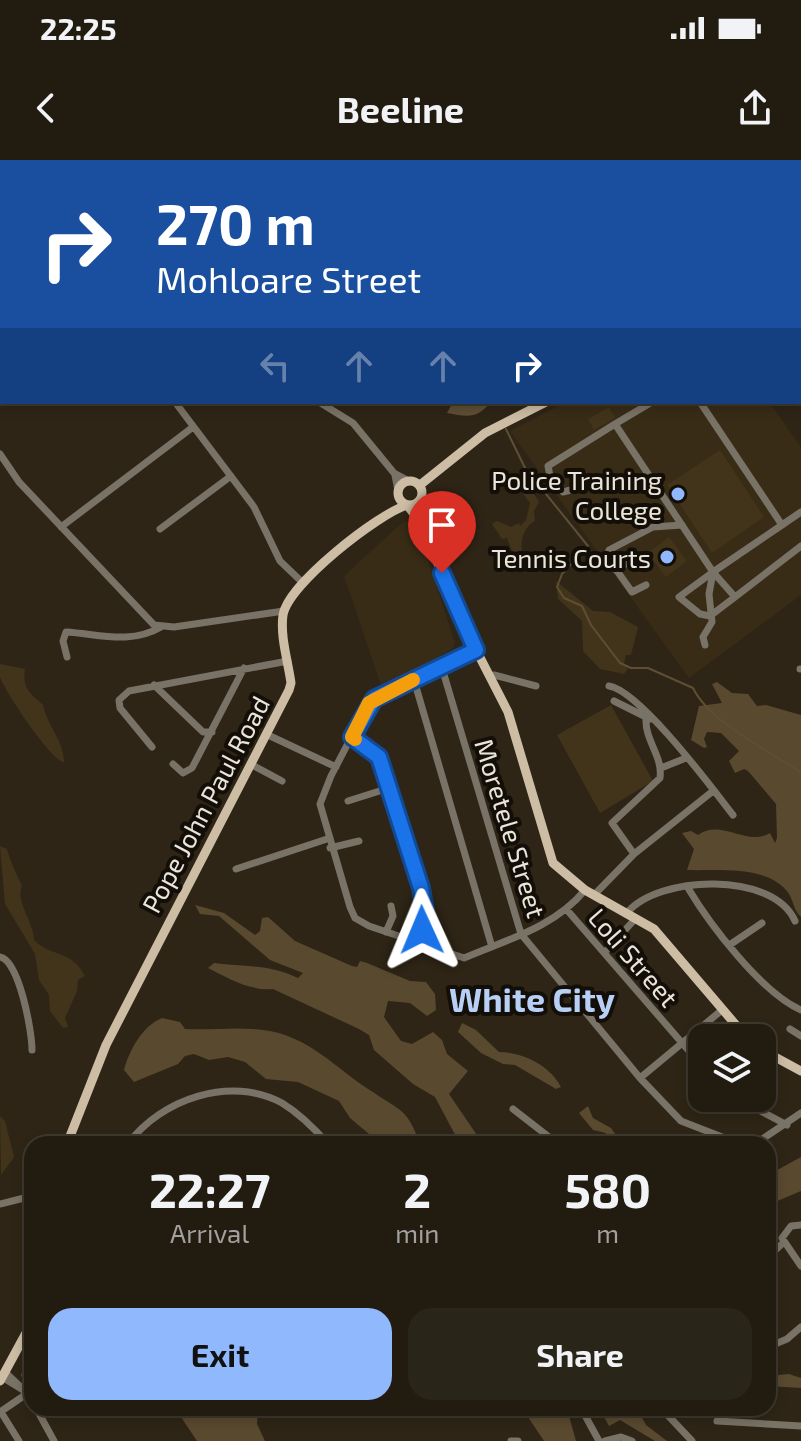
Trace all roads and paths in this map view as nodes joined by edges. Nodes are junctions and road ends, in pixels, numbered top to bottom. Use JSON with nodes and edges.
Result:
{"nodes":[{"id":1,"x":176,"y":404,"type":"edge"},
{"id":2,"x":322,"y":404,"type":"edge"},
{"id":3,"x":540,"y":404,"type":"edge"},
{"id":4,"x":649,"y":404,"type":"edge"},
{"id":5,"x":701,"y":404,"type":"edge"},
{"id":6,"x":615,"y":424,"type":"junction"},
{"id":7,"x":193,"y":427,"type":"junction"},
{"id":8,"x":0,"y":454,"type":"edge"},
{"id":9,"x":444,"y":467,"type":"junction"},
{"id":10,"x":394,"y":473,"type":"junction"},
{"id":11,"x":231,"y":476,"type":"junction"},
{"id":12,"x":409,"y":481,"type":"junction"},
{"id":13,"x":420,"y":485,"type":"junction"},
{"id":14,"x":586,"y":486,"type":"dead end"},
{"id":15,"x":398,"y":493,"type":"junction"},
{"id":16,"x":421,"y":500,"type":"junction"},
{"id":17,"x":408,"y":506,"type":"junction"},
{"id":18,"x":801,"y":512,"type":"edge"},
{"id":19,"x":388,"y":513,"type":"junction"},
{"id":20,"x":420,"y":522,"type":"junction"},
{"id":21,"x":682,"y":525,"type":"junction"},
{"id":22,"x":782,"y":525,"type":"junction"},
{"id":23,"x":61,"y":527,"type":"junction"},
{"id":24,"x":160,"y":529,"type":"dead end"},
{"id":25,"x":801,"y":546,"type":"edge"},
{"id":26,"x":630,"y":561,"type":"dead end"},
{"id":27,"x":616,"y":570,"type":"junction"},
{"id":28,"x":713,"y":572,"type":"junction"},
{"id":29,"x":303,"y":583,"type":"junction"},
{"id":30,"x":646,"y":585,"type":"dead end"},
{"id":31,"x":735,"y":597,"type":"junction"},
{"id":32,"x":284,"y":611,"type":"junction"},
{"id":33,"x":710,"y":616,"type":"junction"},
{"id":34,"x":161,"y":627,"type":"junction"},
{"id":35,"x":705,"y":645,"type":"dead end"},
{"id":36,"x":476,"y":650,"type":"junction"},
{"id":37,"x":67,"y":657,"type":"dead end"},
{"id":38,"x":288,"y":661,"type":"junction"},
{"id":39,"x":244,"y":668,"type":"junction"},
{"id":40,"x":442,"y":668,"type":"junction"},
{"id":41,"x":490,"y":677,"type":"junction"},
{"id":42,"x":414,"y":680,"type":"junction"},
{"id":43,"x":154,"y":685,"type":"junction"},
{"id":44,"x":536,"y":686,"type":"dead end"},
{"id":45,"x":609,"y":686,"type":"dead end"},
{"id":46,"x":614,"y":701,"type":"dead end"},
{"id":47,"x":649,"y":719,"type":"junction"},
{"id":48,"x":212,"y":732,"type":"junction"},
{"id":49,"x":268,"y":735,"type":"junction"},
{"id":50,"x":352,"y":737,"type":"junction"},
{"id":51,"x":152,"y":747,"type":"dead end"},
{"id":52,"x":686,"y":758,"type":"junction"},
{"id":53,"x":173,"y":764,"type":"dead end"},
{"id":54,"x":252,"y":765,"type":"junction"},
{"id":55,"x":336,"y":767,"type":"junction"},
{"id":56,"x":661,"y":768,"type":"junction"},
{"id":57,"x":282,"y":781,"type":"dead end"},
{"id":58,"x":389,"y":788,"type":"junction"},
{"id":59,"x":713,"y":791,"type":"junction"},
{"id":60,"x":348,"y":801,"type":"dead end"},
{"id":61,"x":733,"y":815,"type":"dead end"},
{"id":62,"x":327,"y":839,"type":"junction"},
{"id":63,"x":359,"y":841,"type":"dead end"},
{"id":64,"x":330,"y":848,"type":"junction"},
{"id":65,"x":634,"y":854,"type":"junction"},
{"id":66,"x":236,"y":869,"type":"dead end"},
{"id":67,"x":688,"y":888,"type":"junction"},
{"id":68,"x":590,"y":892,"type":"junction"},
{"id":69,"x":391,"y":906,"type":"dead end"},
{"id":70,"x":567,"y":910,"type":"junction"},
{"id":71,"x":632,"y":915,"type":"junction"},
{"id":72,"x":795,"y":921,"type":"dead end"},
{"id":73,"x":762,"y":923,"type":"dead end"},
{"id":74,"x":386,"y":932,"type":"junction"},
{"id":75,"x":521,"y":934,"type":"junction"},
{"id":76,"x":415,"y":942,"type":"junction"},
{"id":77,"x":731,"y":944,"type":"junction"},
{"id":78,"x":492,"y":947,"type":"junction"},
{"id":79,"x":605,"y":952,"type":"junction"},
{"id":80,"x":0,"y":957,"type":"edge"},
{"id":81,"x":722,"y":1010,"type":"junction"},
{"id":82,"x":801,"y":1010,"type":"edge"},
{"id":83,"x":734,"y":1024,"type":"edge"},
{"id":84,"x":790,"y":1029,"type":"dead end"},
{"id":85,"x":801,"y":1036,"type":"edge"},
{"id":86,"x":681,"y":1044,"type":"junction"},
{"id":87,"x":32,"y":1050,"type":"dead end"},
{"id":88,"x":688,"y":1051,"type":"edge"},
{"id":89,"x":776,"y":1058,"type":"edge"},
{"id":90,"x":801,"y":1071,"type":"edge"},
{"id":91,"x":640,"y":1078,"type":"junction"},
{"id":92,"x":513,"y":1109,"type":"dead end"},
{"id":93,"x":762,"y":1112,"type":"edge"},
{"id":94,"x":801,"y":1113,"type":"edge"},
{"id":95,"x":787,"y":1125,"type":"junction"},
{"id":96,"x":70,"y":1136,"type":"edge"},
{"id":97,"x":136,"y":1136,"type":"edge"},
{"id":98,"x":321,"y":1136,"type":"edge"},
{"id":99,"x":548,"y":1136,"type":"edge"},
{"id":100,"x":719,"y":1136,"type":"edge"},
{"id":101,"x":768,"y":1136,"type":"edge"},
{"id":102,"x":24,"y":1198,"type":"edge"},
{"id":103,"x":0,"y":1204,"type":"edge"},
{"id":104,"x":801,"y":1225,"type":"edge"},
{"id":105,"x":783,"y":1243,"type":"junction"},
{"id":106,"x":776,"y":1250,"type":"edge"},
{"id":107,"x":801,"y":1266,"type":"edge"},
{"id":108,"x":801,"y":1327,"type":"edge"},
{"id":109,"x":24,"y":1337,"type":"edge"},
{"id":110,"x":776,"y":1344,"type":"edge"},
{"id":111,"x":3,"y":1377,"type":"edge"},
{"id":112,"x":24,"y":1391,"type":"edge"},
{"id":113,"x":24,"y":1397,"type":"edge"},
{"id":114,"x":0,"y":1412,"type":"edge"},
{"id":115,"x":40,"y":1416,"type":"edge"},
{"id":116,"x":585,"y":1416,"type":"edge"},
{"id":117,"x":669,"y":1416,"type":"edge"},
{"id":118,"x":717,"y":1421,"type":"dead end"},
{"id":119,"x":801,"y":1426,"type":"edge"},
{"id":120,"x":19,"y":1441,"type":"edge"},
{"id":121,"x":54,"y":1441,"type":"edge"},
{"id":122,"x":511,"y":1441,"type":"edge"},
{"id":123,"x":518,"y":1441,"type":"edge"},
{"id":124,"x":599,"y":1441,"type":"edge"},
{"id":125,"x":605,"y":1441,"type":"edge"},
{"id":126,"x":632,"y":1441,"type":"edge"},
{"id":127,"x":692,"y":1441,"type":"edge"}],
"edges":[{"from":1,"to":7,"type":"street"},
{"from":2,"to":10,"type":"street"},
{"from":3,"to":9,"type":"main road"},
{"from":4,"to":6,"type":"street"},
{"from":5,"to":22,"type":"street"},
{"from":6,"to":14,"type":"street"},
{"from":6,"to":21,"type":"street"},
{"from":7,"to":11,"type":"street"},
{"from":7,"to":23,"type":"street"},
{"from":8,"to":23,"type":"street"},
{"from":9,"to":13,"type":"main road"},
{"from":9,"to":16,"type":"main road"},
{"from":10,"to":12,"type":"street"},
{"from":10,"to":15,"type":"street"},
{"from":11,"to":24,"type":"street"},
{"from":11,"to":29,"type":"street"},
{"from":12,"to":13,"type":"main road"},
{"from":12,"to":15,"type":"main road"},
{"from":13,"to":16,"type":"main road"},
{"from":15,"to":17,"type":"main road"},
{"from":15,"to":19,"type":"main road"},
{"from":16,"to":17,"type":"main road"},
{"from":16,"to":20,"type":"main road"},
{"from":17,"to":19,"type":"main road"},
{"from":17,"to":20,"type":"main road"},
{"from":18,"to":22,"type":"street"},
{"from":19,"to":29,"type":"main road"},
{"from":20,"to":36,"type":"main road"},
{"from":21,"to":27,"type":"street"},
{"from":21,"to":28,"type":"street"},
{"from":22,"to":28,"type":"street"},
{"from":23,"to":34,"type":"street"},
{"from":25,"to":31,"type":"street"},
{"from":26,"to":27,"type":"street"},
{"from":27,"to":30,"type":"street"},
{"from":28,"to":31,"type":"street"},
{"from":28,"to":33,"type":"street"},
{"from":28,"to":33,"type":"street"},
{"from":29,"to":32,"type":"main road"},
{"from":31,"to":33,"type":"street"},
{"from":32,"to":34,"type":"street"},
{"from":32,"to":38,"type":"main road","name":"Pope John Paul Road"},
{"from":33,"to":35,"type":"street"},
{"from":34,"to":37,"type":"street"},
{"from":36,"to":40,"type":"street"},
{"from":36,"to":41,"type":"main road"},
{"from":38,"to":39,"type":"street"},
{"from":38,"to":49,"type":"main road","name":"Pope John Paul Road"},
{"from":39,"to":43,"type":"street"},
{"from":39,"to":48,"type":"street"},
{"from":40,"to":42,"type":"street"},
{"from":40,"to":75,"type":"street","name":"Moretele Street"},
{"from":41,"to":44,"type":"street"},
{"from":41,"to":68,"type":"main road"},
{"from":42,"to":50,"type":"street"},
{"from":42,"to":78,"type":"street"},
{"from":43,"to":48,"type":"street"},
{"from":43,"to":51,"type":"street"},
{"from":45,"to":47,"type":"street"},
{"from":46,"to":47,"type":"street"},
{"from":47,"to":52,"type":"street"},
{"from":47,"to":56,"type":"street"},
{"from":48,"to":53,"type":"street"},
{"from":49,"to":54,"type":"main road","name":"Pope John Paul Road"},
{"from":49,"to":55,"type":"street"},
{"from":50,"to":55,"type":"street"},
{"from":50,"to":58,"type":"street"},
{"from":52,"to":56,"type":"street"},
{"from":52,"to":59,"type":"street"},
{"from":54,"to":57,"type":"street"},
{"from":54,"to":96,"type":"main road","name":"Pope John Paul Road"},
{"from":55,"to":62,"type":"street"},
{"from":56,"to":65,"type":"street"},
{"from":58,"to":60,"type":"street"},
{"from":58,"to":76,"type":"street"},
{"from":59,"to":61,"type":"street"},
{"from":59,"to":65,"type":"street"},
{"from":62,"to":64,"type":"street"},
{"from":62,"to":66,"type":"street"},
{"from":63,"to":64,"type":"street"},
{"from":64,"to":74,"type":"street"},
{"from":65,"to":68,"type":"street"},
{"from":67,"to":71,"type":"street"},
{"from":67,"to":72,"type":"street"},
{"from":67,"to":77,"type":"street"},
{"from":68,"to":70,"type":"street"},
{"from":68,"to":71,"type":"main road"},
{"from":69,"to":74,"type":"street"},
{"from":70,"to":75,"type":"street"},
{"from":70,"to":79,"type":"street","name":"Loli Street"},
{"from":71,"to":79,"type":"street"},
{"from":71,"to":81,"type":"main road"},
{"from":73,"to":77,"type":"street"},
{"from":74,"to":76,"type":"street"},
{"from":75,"to":78,"type":"street"},
{"from":75,"to":91,"type":"street","name":"Moretele Street"},
{"from":76,"to":78,"type":"street"},
{"from":77,"to":82,"type":"street"},
{"from":79,"to":86,"type":"street","name":"Loli Street"},
{"from":80,"to":87,"type":"street"},
{"from":81,"to":83,"type":"main road"},
{"from":81,"to":86,"type":"street"},
{"from":84,"to":85,"type":"street"},
{"from":86,"to":88,"type":"street","name":"Loli Street"},
{"from":86,"to":91,"type":"street"},
{"from":89,"to":90,"type":"main road"},
{"from":91,"to":100,"type":"street","name":"Moretele Street"},
{"from":92,"to":99,"type":"street"},
{"from":93,"to":95,"type":"street"},
{"from":94,"to":95,"type":"street"},
{"from":95,"to":101,"type":"street"},
{"from":97,"to":98,"type":"street"},
{"from":102,"to":103,"type":"street"},
{"from":104,"to":105,"type":"street"},
{"from":105,"to":106,"type":"street"},
{"from":105,"to":107,"type":"street"},
{"from":108,"to":110,"type":"street"},
{"from":109,"to":111,"type":"main road"},
{"from":111,"to":112,"type":"street"},
{"from":113,"to":114,"type":"street"},
{"from":114,"to":120,"type":"street"},
{"from":115,"to":121,"type":"street"},
{"from":116,"to":124,"type":"street"},
{"from":117,"to":127,"type":"street"},
{"from":118,"to":119,"type":"street"},
{"from":122,"to":123,"type":"street"},
{"from":125,"to":126,"type":"street"}]}
